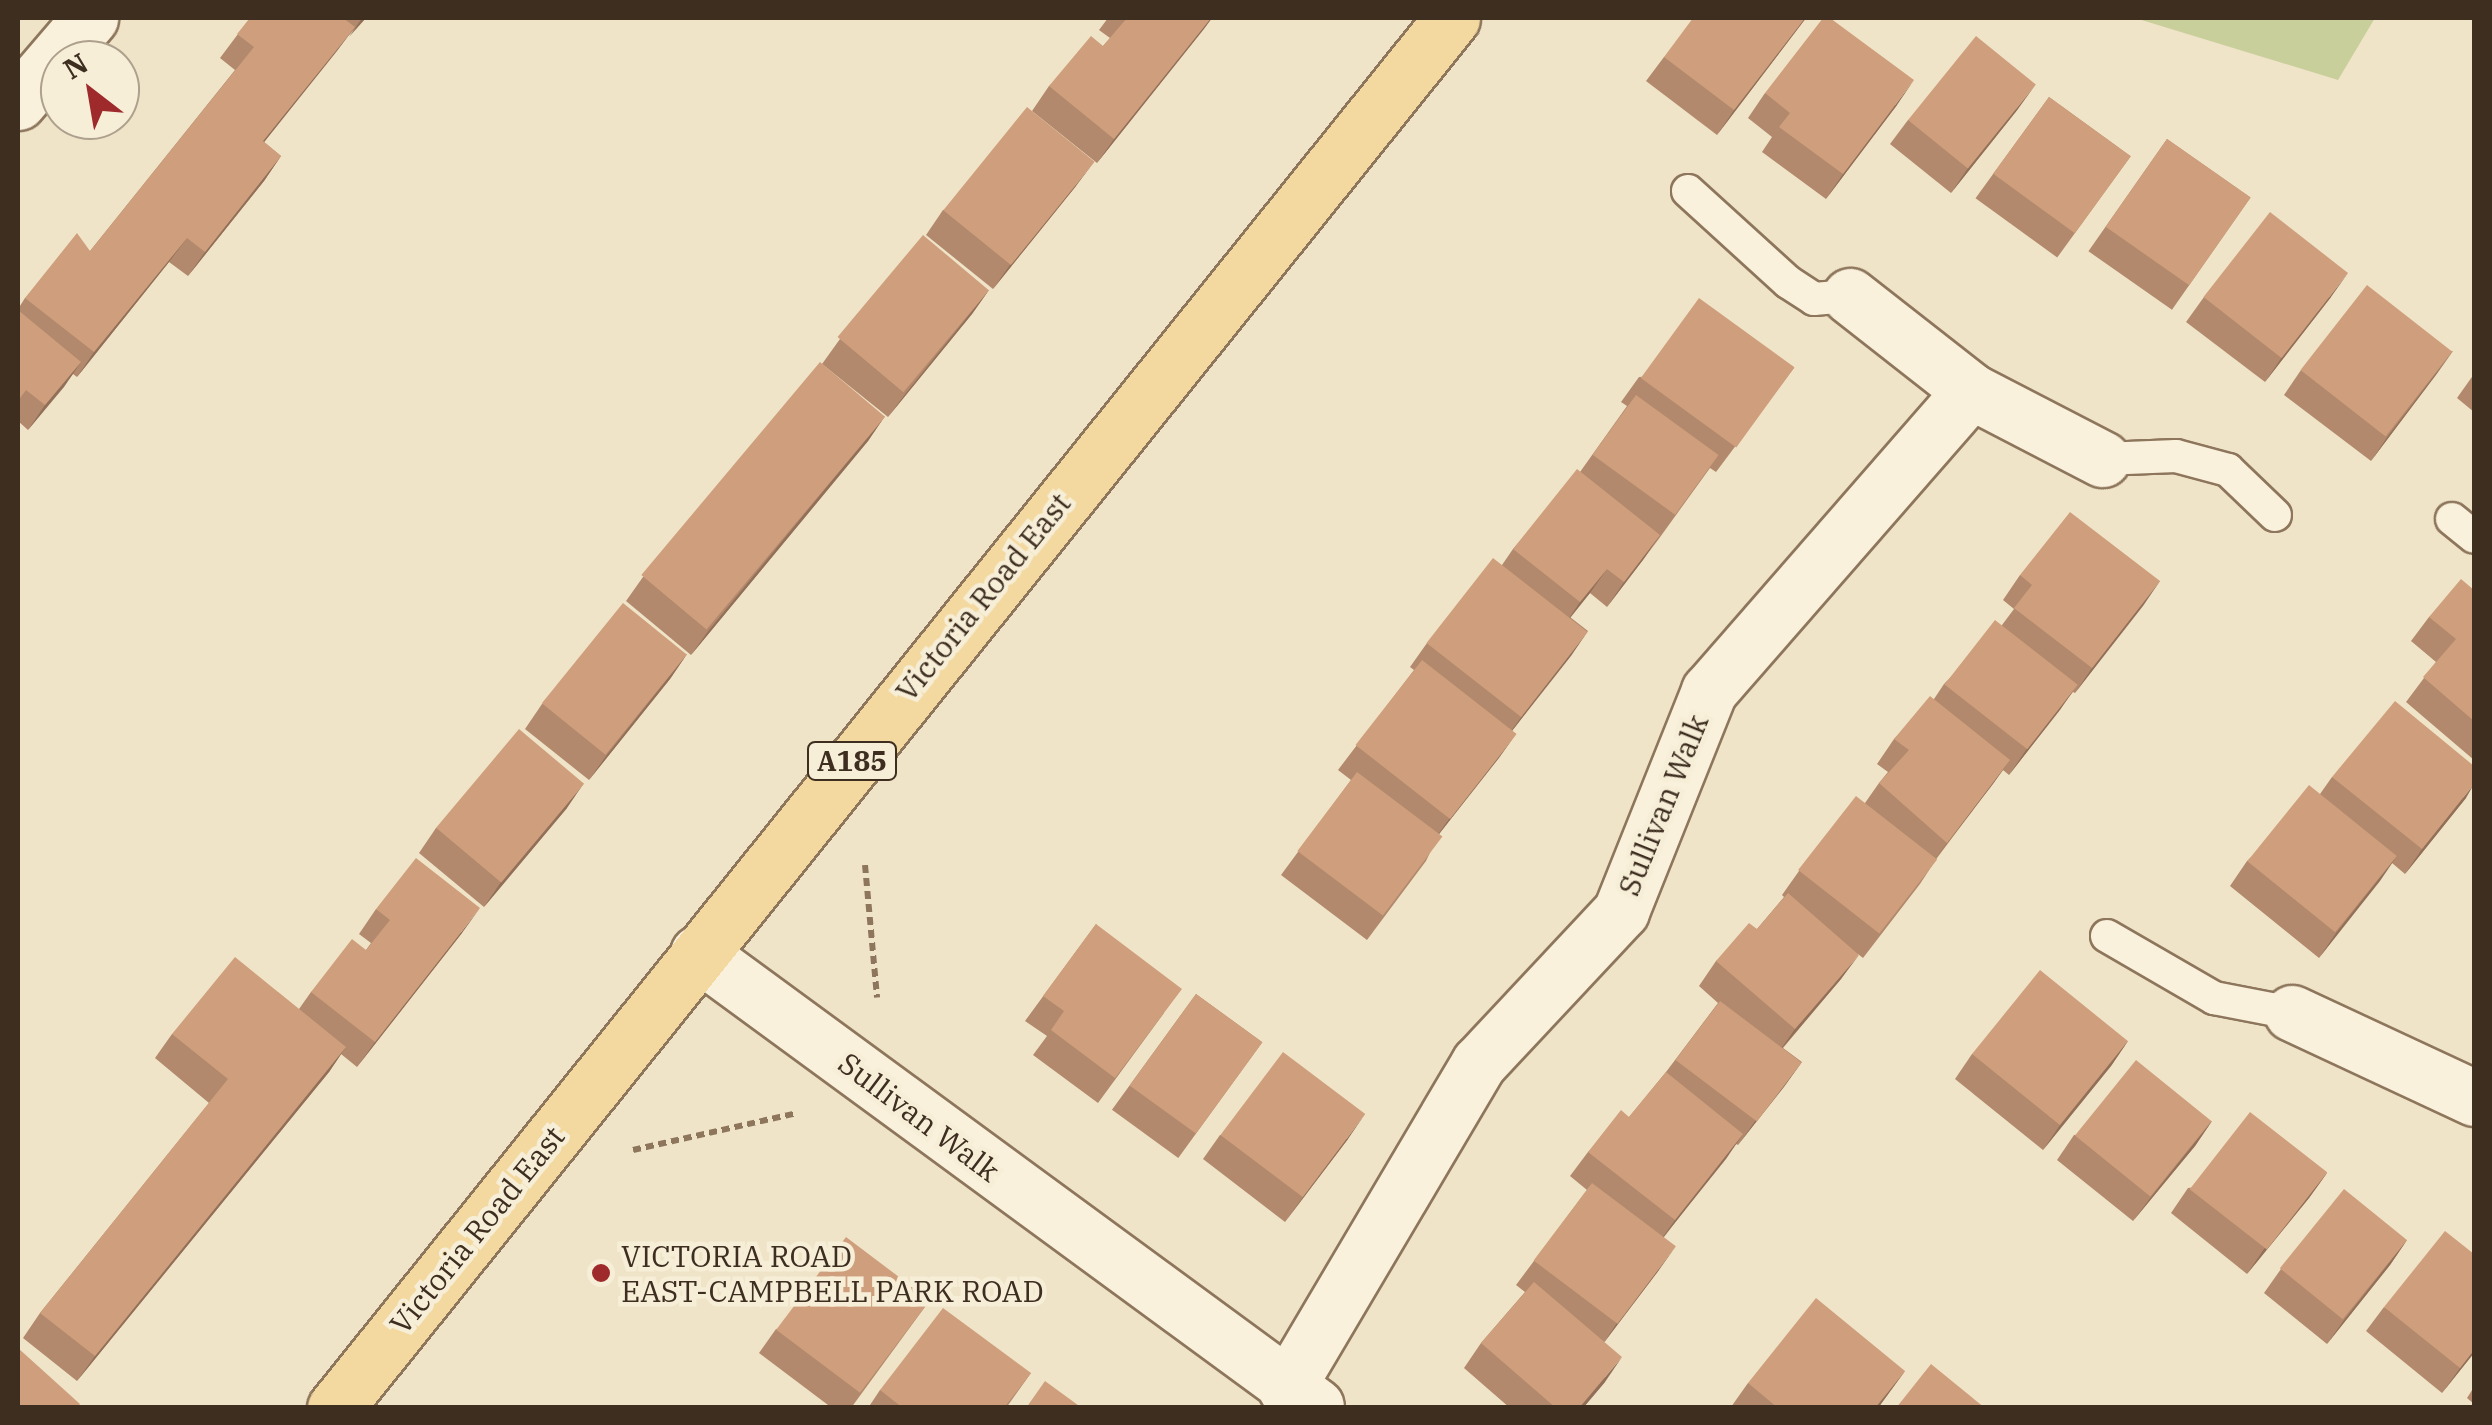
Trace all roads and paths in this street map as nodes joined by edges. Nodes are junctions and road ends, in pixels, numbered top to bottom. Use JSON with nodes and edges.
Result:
{"nodes":[{"id":1,"x":90,"y":18,"type":"edge"},
{"id":2,"x":1452,"y":18,"type":"edge"},
{"id":3,"x":1465,"y":18,"type":"edge"},
{"id":4,"x":18,"y":102,"type":"edge"},
{"id":5,"x":1370,"y":116,"type":"junction"},
{"id":6,"x":1688,"y":191,"type":"dead end"},
{"id":7,"x":1850,"y":296,"type":"joint"},
{"id":8,"x":1971,"y":391,"type":"junction"},
{"id":9,"x":2102,"y":460,"type":"joint"},
{"id":10,"x":2275,"y":516,"type":"dead end"},
{"id":11,"x":2106,"y":936,"type":"dead end"},
{"id":12,"x":698,"y":952,"type":"junction"},
{"id":13,"x":2292,"y":1013,"type":"joint"},
{"id":14,"x":2468,"y":1078,"type":"edge"},
{"id":15,"x":1302,"y":1398,"type":"edge"},
{"id":16,"x":335,"y":1408,"type":"edge"}],
"edges":[{"from":1,"to":4,"type":"street"},
{"from":2,"to":5,"type":"main road","name":"Victoria Road East","number":"A185"},
{"from":3,"to":5,"type":"main road","name":"Victoria Road East","number":"A185"},
{"from":5,"to":12,"type":"main road","name":"Victoria Road East","number":"A185"},
{"from":6,"to":7,"type":"lane"},
{"from":7,"to":8,"type":"street"},
{"from":8,"to":9,"type":"street"},
{"from":8,"to":15,"type":"street","name":"Sullivan Walk"},
{"from":9,"to":10,"type":"lane"},
{"from":11,"to":13,"type":"lane"},
{"from":12,"to":15,"type":"street","name":"Sullivan Walk"},
{"from":12,"to":16,"type":"main road","name":"Victoria Road East","number":"A185"},
{"from":13,"to":14,"type":"street"}]}
